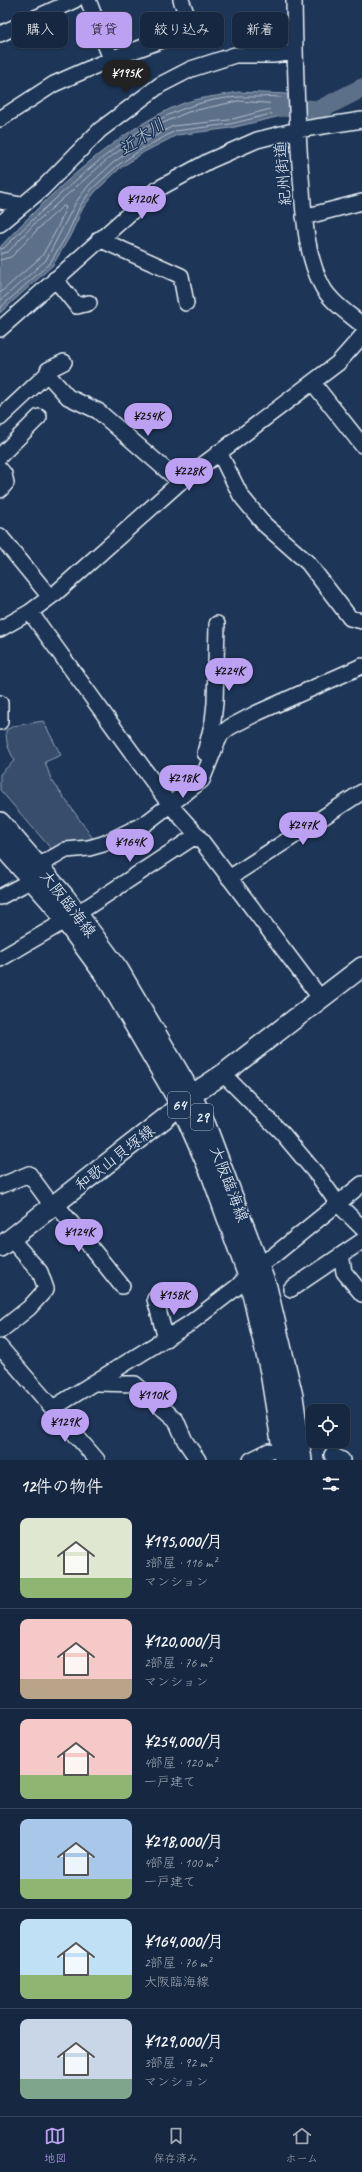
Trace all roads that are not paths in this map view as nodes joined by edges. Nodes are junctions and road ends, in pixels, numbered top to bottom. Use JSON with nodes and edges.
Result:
{"nodes":[{"id":1,"x":75,"y":0,"type":"edge"},
{"id":2,"x":88,"y":0,"type":"edge"},
{"id":3,"x":181,"y":0,"type":"edge"},
{"id":4,"x":294,"y":0,"type":"edge"},
{"id":5,"x":0,"y":34,"type":"edge"},
{"id":6,"x":294,"y":55,"type":"junction"},
{"id":7,"x":111,"y":59,"type":"junction"},
{"id":8,"x":0,"y":119,"type":"edge"},
{"id":9,"x":362,"y":120,"type":"edge"},
{"id":10,"x":297,"y":129,"type":"junction"},
{"id":11,"x":0,"y":201,"type":"edge"},
{"id":12,"x":362,"y":202,"type":"edge"},
{"id":13,"x":21,"y":206,"type":"junction"},
{"id":14,"x":304,"y":217,"type":"junction"},
{"id":15,"x":0,"y":224,"type":"edge"},
{"id":16,"x":99,"y":239,"type":"junction"},
{"id":17,"x":54,"y":280,"type":"junction"},
{"id":18,"x":89,"y":303,"type":"dead end"},
{"id":19,"x":186,"y":303,"type":"dead end"},
{"id":20,"x":362,"y":326,"type":"edge"},
{"id":21,"x":0,"y":329,"type":"edge"},
{"id":22,"x":64,"y":362,"type":"dead end"},
{"id":23,"x":48,"y":374,"type":"junction"},
{"id":24,"x":313,"y":383,"type":"junction"},
{"id":25,"x":39,"y":417,"type":"dead end"},
{"id":26,"x":0,"y":418,"type":"edge"},
{"id":27,"x":362,"y":445,"type":"edge"},
{"id":28,"x":219,"y":452,"type":"junction"},
{"id":29,"x":0,"y":456,"type":"edge"},
{"id":30,"x":0,"y":469,"type":"edge"},
{"id":31,"x":180,"y":482,"type":"junction"},
{"id":32,"x":0,"y":490,"type":"edge"},
{"id":33,"x":0,"y":536,"type":"edge"},
{"id":34,"x":50,"y":597,"type":"junction"},
{"id":35,"x":30,"y":612,"type":"junction"},
{"id":36,"x":362,"y":621,"type":"edge"},
{"id":37,"x":217,"y":624,"type":"dead end"},
{"id":38,"x":0,"y":629,"type":"edge"},
{"id":39,"x":362,"y":666,"type":"edge"},
{"id":40,"x":0,"y":703,"type":"edge"},
{"id":41,"x":0,"y":722,"type":"edge"},
{"id":42,"x":209,"y":763,"type":"junction"},
{"id":43,"x":362,"y":792,"type":"edge"},
{"id":44,"x":170,"y":805,"type":"junction"},
{"id":45,"x":0,"y":822,"type":"edge"},
{"id":46,"x":196,"y":835,"type":"junction"},
{"id":47,"x":0,"y":844,"type":"edge"},
{"id":48,"x":35,"y":873,"type":"junction"},
{"id":49,"x":229,"y":878,"type":"junction"},
{"id":50,"x":0,"y":898,"type":"edge"},
{"id":51,"x":70,"y":915,"type":"junction"},
{"id":52,"x":0,"y":959,"type":"edge"},
{"id":53,"x":362,"y":967,"type":"edge"},
{"id":54,"x":321,"y":999,"type":"junction"},
{"id":55,"x":223,"y":1074,"type":"junction"},
{"id":56,"x":185,"y":1100,"type":"junction"},
{"id":57,"x":362,"y":1184,"type":"edge"},
{"id":58,"x":0,"y":1186,"type":"edge"},
{"id":59,"x":338,"y":1204,"type":"junction"},
{"id":60,"x":55,"y":1206,"type":"junction"},
{"id":61,"x":362,"y":1228,"type":"edge"},
{"id":62,"x":362,"y":1241,"type":"edge"},
{"id":63,"x":6,"y":1243,"type":"edge"},
{"id":64,"x":341,"y":1255,"type":"junction"},
{"id":65,"x":254,"y":1270,"type":"junction"},
{"id":66,"x":122,"y":1286,"type":"dead end"},
{"id":67,"x":291,"y":1289,"type":"dead end"},
{"id":68,"x":362,"y":1294,"type":"edge"},
{"id":69,"x":155,"y":1299,"type":"dead end"},
{"id":70,"x":0,"y":1331,"type":"edge"},
{"id":71,"x":166,"y":1339,"type":"junction"},
{"id":72,"x":0,"y":1347,"type":"edge"},
{"id":73,"x":130,"y":1361,"type":"junction"},
{"id":74,"x":97,"y":1383,"type":"junction"},
{"id":75,"x":135,"y":1384,"type":"junction"},
{"id":76,"x":53,"y":1408,"type":"junction"},
{"id":77,"x":276,"y":1455,"type":"edge"},
{"id":78,"x":97,"y":1460,"type":"edge"},
{"id":79,"x":198,"y":1460,"type":"edge"},
{"id":80,"x":251,"y":1460,"type":"edge"},
{"id":81,"x":302,"y":1460,"type":"edge"}],
"edges":[{"from":1,"to":5,"type":"street"},
{"from":2,"to":7,"type":"street"},
{"from":3,"to":7,"type":"street"},
{"from":4,"to":6,"type":"street","name":"紀州街道"},
{"from":6,"to":10,"type":"street","name":"紀州街道"},
{"from":6,"to":13,"type":"street"},
{"from":7,"to":8,"type":"street"},
{"from":9,"to":10,"type":"street"},
{"from":10,"to":14,"type":"street","name":"紀州街道"},
{"from":10,"to":16,"type":"street"},
{"from":11,"to":13,"type":"street"},
{"from":12,"to":14,"type":"street"},
{"from":13,"to":15,"type":"street"},
{"from":14,"to":20,"type":"street","name":"紀州街道"},
{"from":16,"to":17,"type":"street"},
{"from":16,"to":19,"type":"street"},
{"from":17,"to":18,"type":"street"},
{"from":17,"to":21,"type":"street"},
{"from":20,"to":24,"type":"street"},
{"from":22,"to":23,"type":"street"},
{"from":23,"to":26,"type":"street"},
{"from":23,"to":31,"type":"street"},
{"from":24,"to":27,"type":"street"},
{"from":24,"to":28,"type":"street"},
{"from":25,"to":29,"type":"street"},
{"from":28,"to":31,"type":"street"},
{"from":28,"to":36,"type":"street"},
{"from":30,"to":32,"type":"street"},
{"from":31,"to":34,"type":"street"},
{"from":33,"to":34,"type":"street"},
{"from":34,"to":35,"type":"street"},
{"from":35,"to":38,"type":"street"},
{"from":35,"to":44,"type":"street"},
{"from":37,"to":42,"type":"street"},
{"from":39,"to":42,"type":"street"},
{"from":40,"to":41,"type":"street"},
{"from":42,"to":44,"type":"street"},
{"from":43,"to":49,"type":"street"},
{"from":44,"to":46,"type":"street"},
{"from":44,"to":48,"type":"street"},
{"from":45,"to":48,"type":"main road","name":"大阪臨海線","number":"29"},
{"from":46,"to":49,"type":"street"},
{"from":46,"to":51,"type":"street"},
{"from":47,"to":48,"type":"main road","name":"大阪臨海線","number":"29"},
{"from":48,"to":50,"type":"street"},
{"from":48,"to":51,"type":"main road","name":"大阪臨海線","number":"29"},
{"from":49,"to":54,"type":"street"},
{"from":51,"to":52,"type":"street"},
{"from":51,"to":56,"type":"main road","name":"大阪臨海線","number":"29"},
{"from":53,"to":54,"type":"main road","name":"和歌山貝塚線","number":"64"},
{"from":54,"to":55,"type":"main road","name":"和歌山貝塚線","number":"64"},
{"from":55,"to":56,"type":"main road","name":"和歌山貝塚線","number":"64"},
{"from":55,"to":59,"type":"street"},
{"from":56,"to":60,"type":"main road","name":"和歌山貝塚線","number":"64"},
{"from":56,"to":65,"type":"main road","name":"大阪臨海線","number":"29"},
{"from":57,"to":59,"type":"street"},
{"from":58,"to":60,"type":"street"},
{"from":59,"to":61,"type":"street"},
{"from":59,"to":65,"type":"street"},
{"from":60,"to":63,"type":"main road","name":"和歌山貝塚線","number":"64"},
{"from":60,"to":66,"type":"street"},
{"from":62,"to":64,"type":"street"},
{"from":63,"to":70,"type":"street"},
{"from":64,"to":67,"type":"street"},
{"from":64,"to":68,"type":"street"},
{"from":65,"to":71,"type":"street"},
{"from":65,"to":77,"type":"main road","name":"大阪臨海線","number":"29"},
{"from":65,"to":81,"type":"main road","name":"大阪臨海線","number":"29"},
{"from":69,"to":71,"type":"street"},
{"from":71,"to":73,"type":"street"},
{"from":72,"to":76,"type":"street"},
{"from":73,"to":74,"type":"street"},
{"from":73,"to":75,"type":"street"},
{"from":74,"to":75,"type":"street"},
{"from":74,"to":76,"type":"street"},
{"from":75,"to":79,"type":"street"},
{"from":76,"to":78,"type":"street"},
{"from":77,"to":80,"type":"street"}]}
